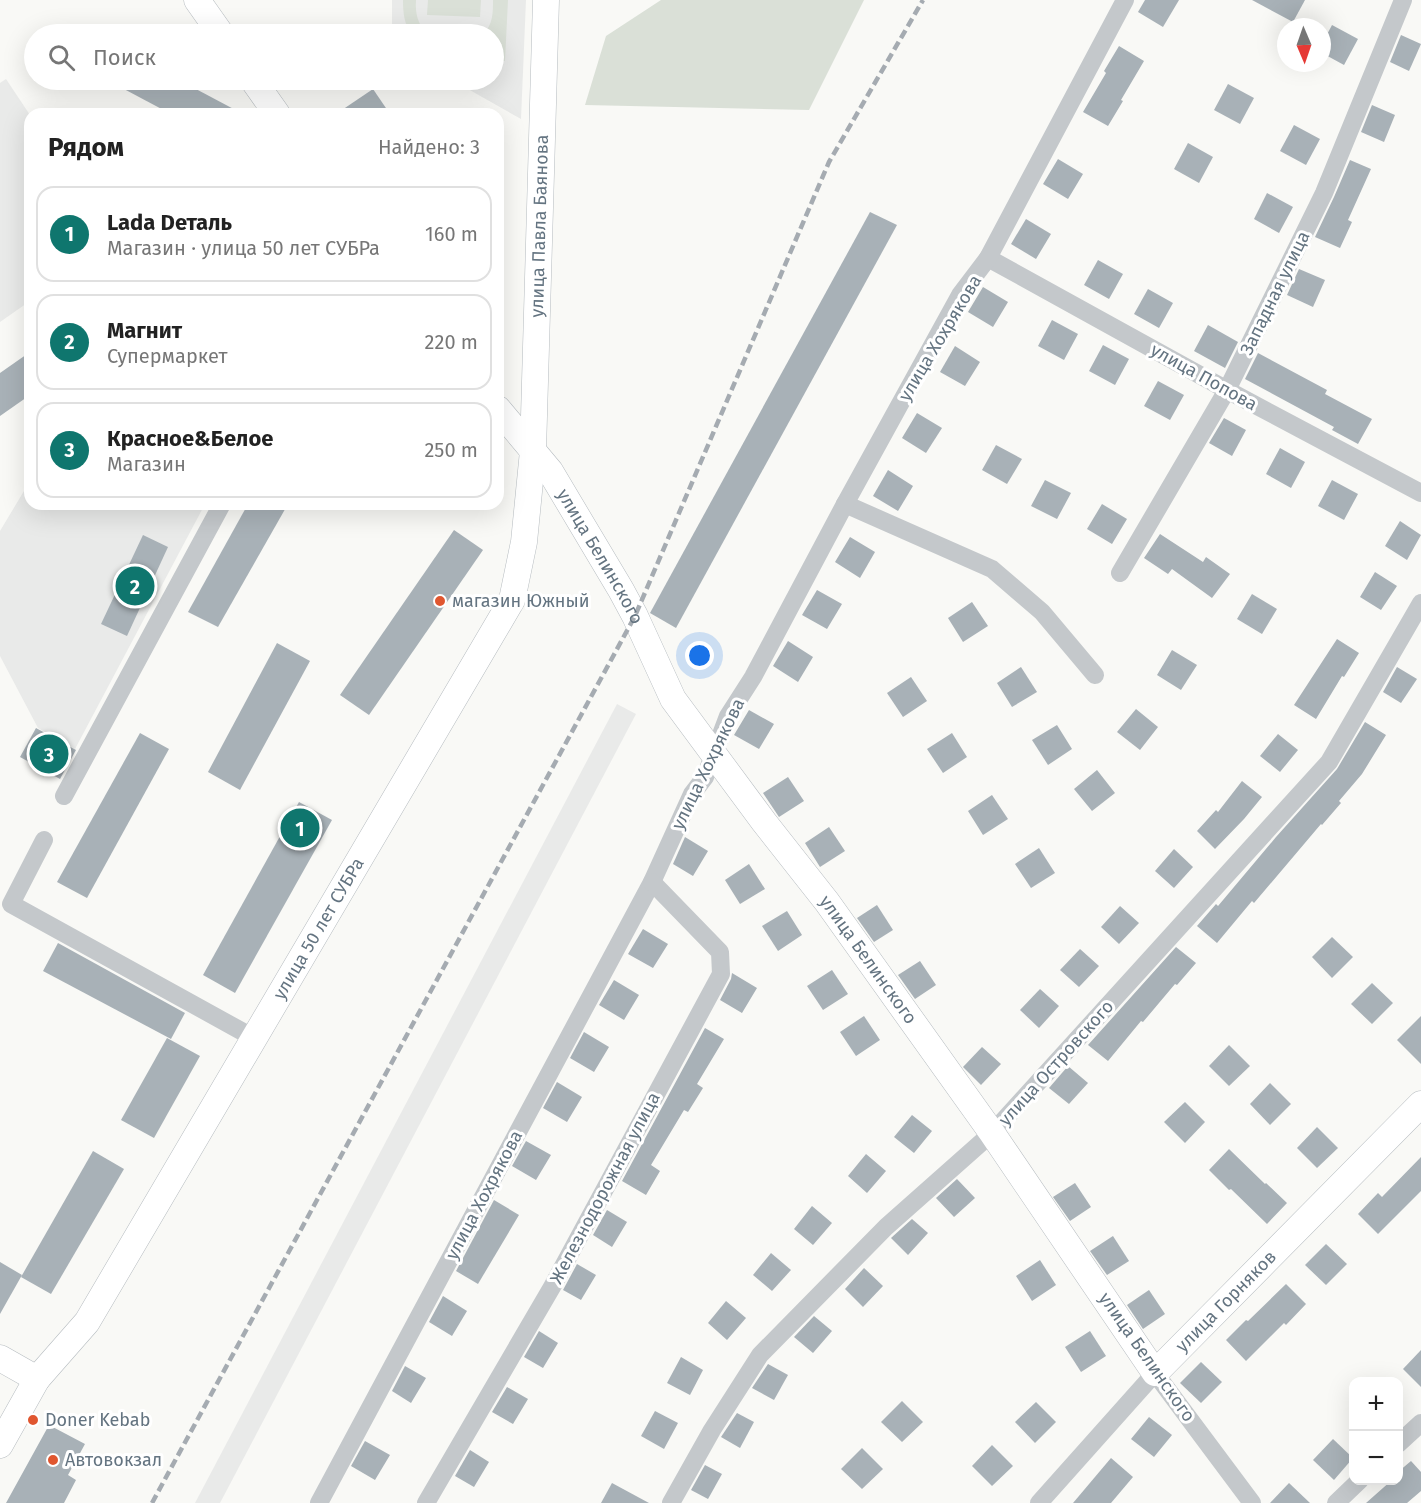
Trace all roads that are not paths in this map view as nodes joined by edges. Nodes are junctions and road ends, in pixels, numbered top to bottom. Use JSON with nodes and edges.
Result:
{"nodes":[{"id":1,"x":197,"y":0,"type":"edge"},
{"id":2,"x":546,"y":0,"type":"edge"},
{"id":3,"x":1125,"y":0,"type":"edge"},
{"id":4,"x":1403,"y":0,"type":"edge"},
{"id":5,"x":214,"y":24,"type":"edge"},
{"id":6,"x":260,"y":90,"type":"edge"},
{"id":7,"x":273,"y":108,"type":"edge"},
{"id":8,"x":988,"y":258,"type":"junction"},
{"id":9,"x":1227,"y":390,"type":"junction"},
{"id":10,"x":504,"y":416,"type":"edge"},
{"id":11,"x":533,"y":451,"type":"junction"},
{"id":12,"x":1421,"y":493,"type":"edge"},
{"id":13,"x":845,"y":504,"type":"junction"},
{"id":14,"x":219,"y":510,"type":"edge"},
{"id":15,"x":1120,"y":573,"type":"dead end"},
{"id":16,"x":1421,"y":603,"type":"edge"},
{"id":17,"x":1095,"y":675,"type":"dead end"},
{"id":18,"x":713,"y":754,"type":"junction"},
{"id":19,"x":64,"y":796,"type":"dead end"},
{"id":20,"x":44,"y":840,"type":"dead end"},
{"id":21,"x":652,"y":882,"type":"junction"},
{"id":22,"x":254,"y":1038,"type":"junction"},
{"id":23,"x":1421,"y":1104,"type":"edge"},
{"id":24,"x":992,"y":1133,"type":"junction"},
{"id":25,"x":0,"y":1358,"type":"edge"},
{"id":26,"x":1155,"y":1373,"type":"junction"},
{"id":27,"x":37,"y":1379,"type":"junction"},
{"id":28,"x":1421,"y":1423,"type":"edge"},
{"id":29,"x":1403,"y":1439,"type":"edge"},
{"id":30,"x":0,"y":1445,"type":"edge"},
{"id":31,"x":1355,"y":1485,"type":"edge"},
{"id":32,"x":319,"y":1503,"type":"edge"},
{"id":33,"x":426,"y":1503,"type":"edge"},
{"id":34,"x":671,"y":1503,"type":"edge"},
{"id":35,"x":1039,"y":1503,"type":"edge"},
{"id":36,"x":1252,"y":1503,"type":"edge"},
{"id":37,"x":1336,"y":1503,"type":"edge"}],
"edges":[{"from":1,"to":5,"type":"street"},
{"from":2,"to":11,"type":"street","name":"улица Павла Баянова"},
{"from":3,"to":8,"type":"street","name":"улица Хохрякова"},
{"from":4,"to":9,"type":"street","name":"Западная улица"},
{"from":6,"to":7,"type":"street"},
{"from":8,"to":9,"type":"street","name":"улица Попова"},
{"from":8,"to":13,"type":"street","name":"улица Хохрякова"},
{"from":9,"to":12,"type":"street","name":"улица Попова"},
{"from":9,"to":15,"type":"street","name":"Западная улица"},
{"from":10,"to":11,"type":"street","name":"улица Белинского"},
{"from":11,"to":18,"type":"street","name":"улица Белинского"},
{"from":11,"to":22,"type":"street","name":"улица 50 лет СУБРа"},
{"from":13,"to":17,"type":"street"},
{"from":13,"to":18,"type":"street","name":"улица Хохрякова"},
{"from":14,"to":19,"type":"street"},
{"from":16,"to":24,"type":"street","name":"улица Островского"},
{"from":18,"to":21,"type":"street","name":"улица Хохрякова"},
{"from":18,"to":24,"type":"street","name":"улица Белинского"},
{"from":20,"to":22,"type":"street"},
{"from":21,"to":32,"type":"street","name":"улица Хохрякова"},
{"from":21,"to":33,"type":"street","name":"Железнодорожная улица"},
{"from":22,"to":27,"type":"street","name":"улица 50 лет СУБРа"},
{"from":23,"to":26,"type":"street","name":"улица Горняков"},
{"from":24,"to":26,"type":"street","name":"улица Белинского"},
{"from":24,"to":34,"type":"street","name":"улица Островского"},
{"from":25,"to":27,"type":"street"},
{"from":26,"to":35,"type":"street","name":"улица Горняков"},
{"from":26,"to":36,"type":"street","name":"улица Белинского"},
{"from":27,"to":30,"type":"street","name":"улица 50 лет СУБРа"},
{"from":28,"to":29,"type":"street"},
{"from":31,"to":37,"type":"street"}]}
